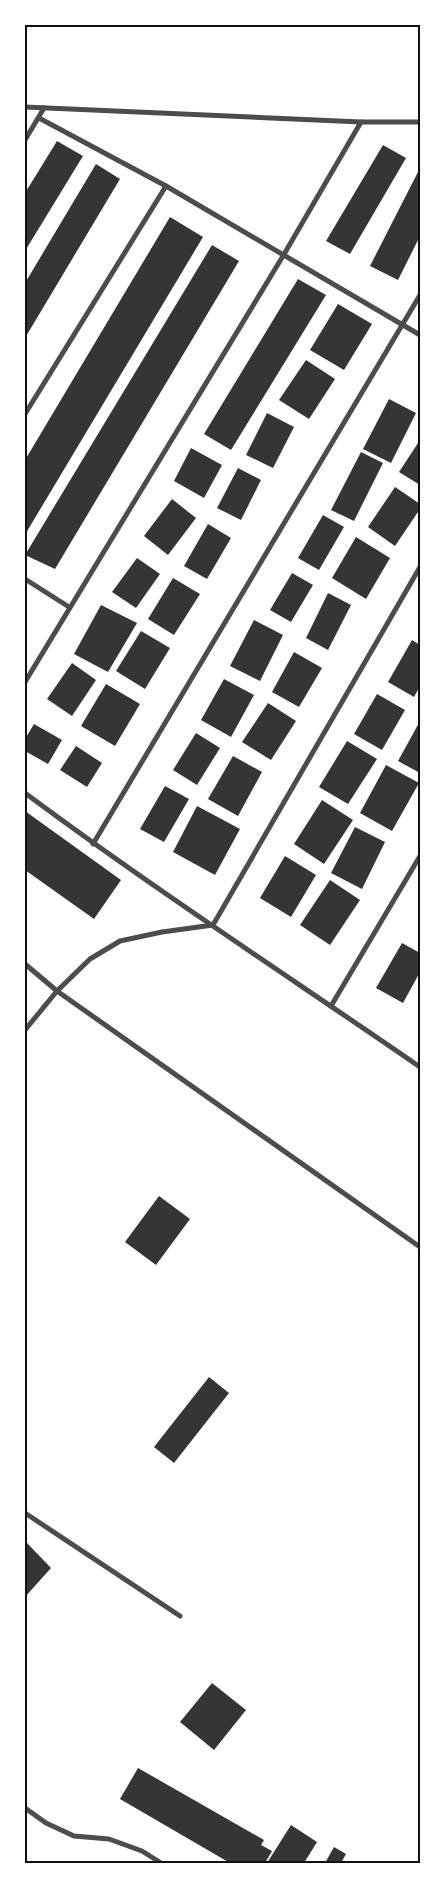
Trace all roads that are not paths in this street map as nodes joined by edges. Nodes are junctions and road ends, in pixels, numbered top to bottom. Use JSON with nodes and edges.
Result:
{"nodes":[{"id":1,"x":25,"y":107,"type":"edge"},
{"id":2,"x":44,"y":108,"type":"junction"},
{"id":3,"x":39,"y":118,"type":"junction"},
{"id":4,"x":361,"y":122,"type":"junction"},
{"id":5,"x":420,"y":122,"type":"edge"},
{"id":6,"x":25,"y":140,"type":"edge"},
{"id":7,"x":166,"y":186,"type":"junction"},
{"id":8,"x":283,"y":256,"type":"junction"},
{"id":9,"x":420,"y":295,"type":"edge"},
{"id":10,"x":403,"y":325,"type":"junction"},
{"id":11,"x":420,"y":335,"type":"edge"},
{"id":12,"x":25,"y":414,"type":"edge"},
{"id":13,"x":420,"y":567,"type":"edge"},
{"id":14,"x":25,"y":580,"type":"edge"},
{"id":15,"x":70,"y":607,"type":"junction"},
{"id":16,"x":25,"y":682,"type":"edge"},
{"id":17,"x":25,"y":793,"type":"edge"},
{"id":18,"x":93,"y":844,"type":"junction"},
{"id":19,"x":420,"y":856,"type":"edge"},
{"id":20,"x":213,"y":925,"type":"junction"},
{"id":21,"x":25,"y":964,"type":"edge"},
{"id":22,"x":57,"y":991,"type":"junction"},
{"id":23,"x":331,"y":1006,"type":"junction"},
{"id":24,"x":25,"y":1030,"type":"edge"},
{"id":25,"x":420,"y":1066,"type":"edge"},
{"id":26,"x":420,"y":1247,"type":"edge"},
{"id":27,"x":25,"y":1513,"type":"edge"},
{"id":28,"x":180,"y":1616,"type":"dead end"},
{"id":29,"x":25,"y":1808,"type":"edge"},
{"id":30,"x":162,"y":1863,"type":"edge"}],
"edges":[{"from":1,"to":2,"type":"street"},
{"from":2,"to":3,"type":"street"},
{"from":2,"to":4,"type":"street"},
{"from":3,"to":6,"type":"street"},
{"from":3,"to":7,"type":"street"},
{"from":4,"to":5,"type":"street"},
{"from":4,"to":8,"type":"street"},
{"from":7,"to":8,"type":"street"},
{"from":7,"to":12,"type":"street"},
{"from":8,"to":10,"type":"street"},
{"from":8,"to":15,"type":"street"},
{"from":9,"to":10,"type":"street"},
{"from":10,"to":11,"type":"street"},
{"from":10,"to":18,"type":"street"},
{"from":13,"to":20,"type":"street"},
{"from":14,"to":15,"type":"street"},
{"from":15,"to":16,"type":"street"},
{"from":17,"to":18,"type":"street"},
{"from":18,"to":20,"type":"street"},
{"from":19,"to":23,"type":"street"},
{"from":20,"to":22,"type":"street"},
{"from":20,"to":23,"type":"street"},
{"from":21,"to":22,"type":"street"},
{"from":22,"to":24,"type":"street"},
{"from":22,"to":26,"type":"street"},
{"from":23,"to":25,"type":"street"},
{"from":27,"to":28,"type":"street"},
{"from":29,"to":30,"type":"street"}]}
